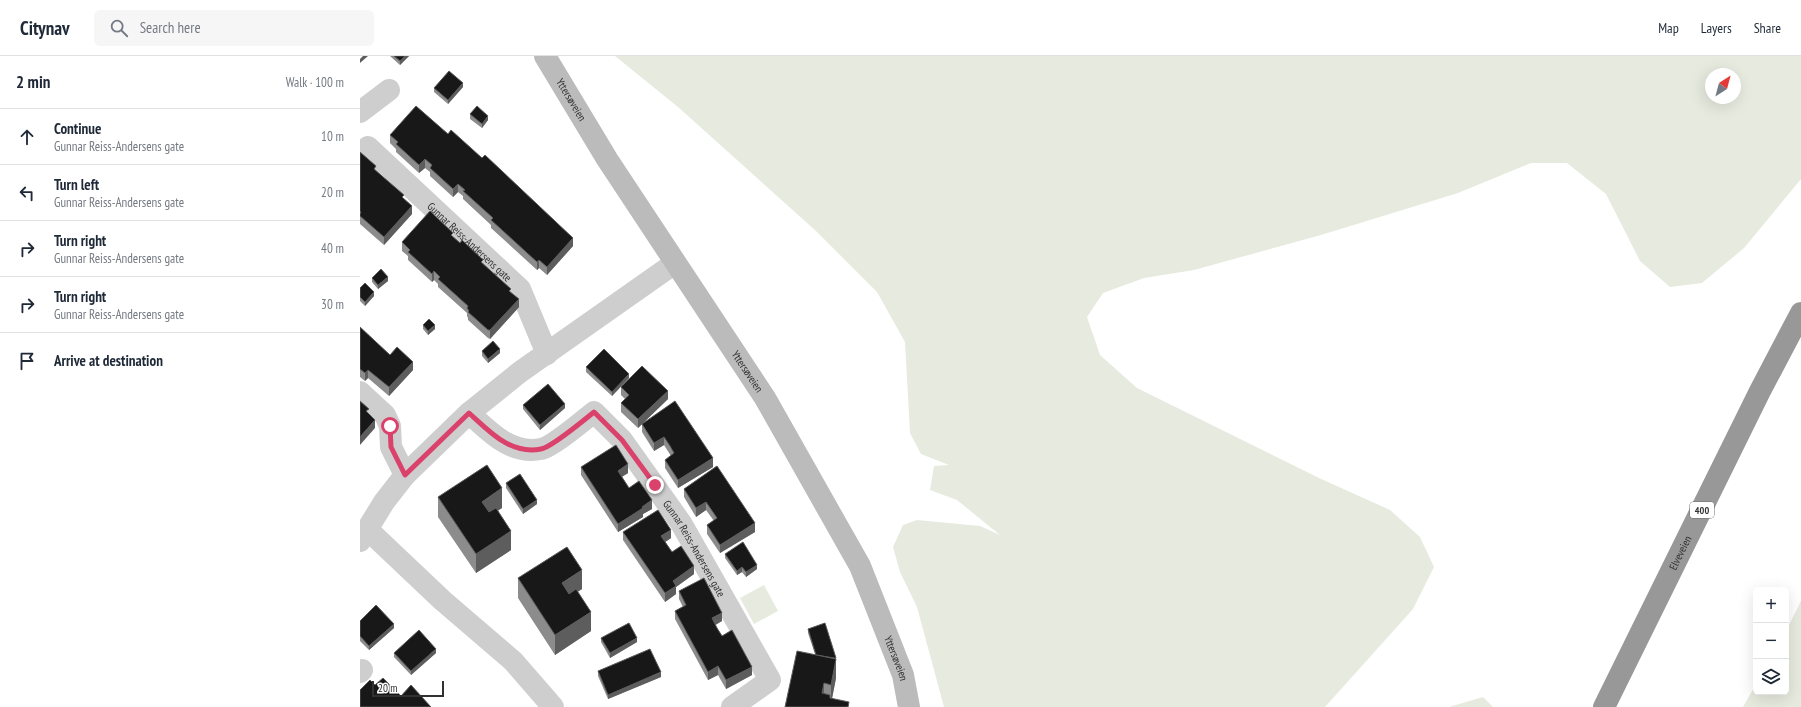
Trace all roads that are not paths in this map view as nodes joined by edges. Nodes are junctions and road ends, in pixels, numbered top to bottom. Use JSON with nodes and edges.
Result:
{"nodes":[{"id":1,"x":545,"y":56,"type":"edge"},
{"id":2,"x":388,"y":90,"type":"dead end"},
{"id":3,"x":360,"y":112,"type":"edge"},
{"id":4,"x":368,"y":147,"type":"dead end"},
{"id":5,"x":676,"y":263,"type":"junction"},
{"id":6,"x":1801,"y":314,"type":"edge"},
{"id":7,"x":547,"y":354,"type":"junction"},
{"id":8,"x":360,"y":392,"type":"edge"},
{"id":9,"x":469,"y":413,"type":"junction"},
{"id":10,"x":405,"y":475,"type":"junction"},
{"id":11,"x":363,"y":535,"type":"edge"},
{"id":12,"x":553,"y":707,"type":"edge"},
{"id":13,"x":732,"y":707,"type":"edge"},
{"id":14,"x":909,"y":707,"type":"edge"},
{"id":15,"x":1604,"y":707,"type":"edge"}],
"edges":[{"from":1,"to":5,"type":"main road","name":"Yttersøveien"},
{"from":2,"to":3,"type":"street"},
{"from":4,"to":7,"type":"street","name":"Gunnar Reiss-Andersens gate"},
{"from":5,"to":7,"type":"street"},
{"from":5,"to":14,"type":"main road","name":"Yttersøveien"},
{"from":6,"to":15,"type":"highway","name":"Elveveien","number":"400"},
{"from":7,"to":9,"type":"street"},
{"from":8,"to":10,"type":"street"},
{"from":9,"to":10,"type":"street"},
{"from":9,"to":13,"type":"street","name":"Gunnar Reiss-Andersens gate"},
{"from":10,"to":11,"type":"street"},
{"from":11,"to":12,"type":"street"}]}
